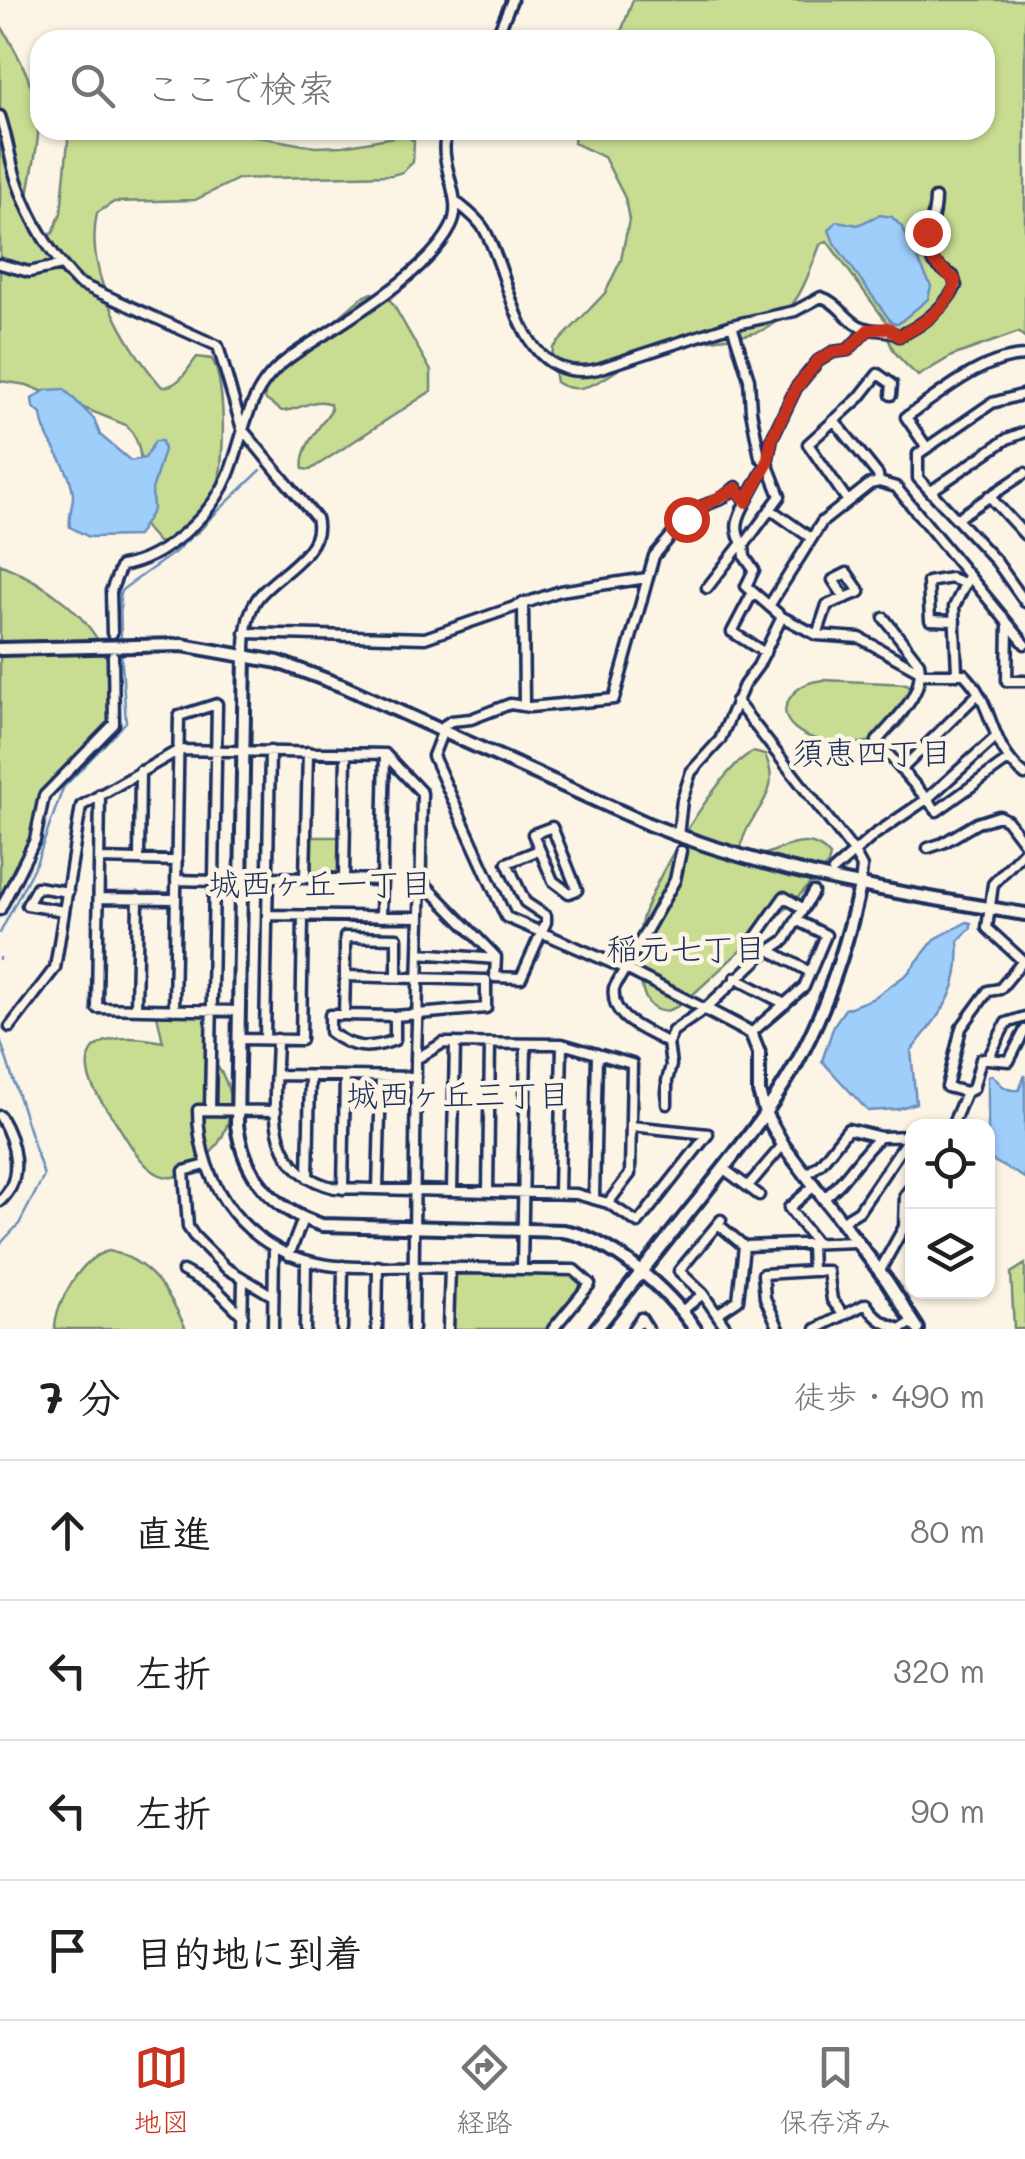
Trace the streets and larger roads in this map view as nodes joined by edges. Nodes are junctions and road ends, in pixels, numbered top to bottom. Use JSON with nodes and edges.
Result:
{"nodes":[{"id":1,"x":512,"y":0,"type":"edge"},
{"id":2,"x":499,"y":30,"type":"edge"},
{"id":3,"x":0,"y":116,"type":"edge"},
{"id":4,"x":446,"y":140,"type":"edge"},
{"id":5,"x":935,"y":198,"type":"dead end"},
{"id":6,"x":456,"y":202,"type":"junction"},
{"id":7,"x":0,"y":264,"type":"edge"},
{"id":8,"x":62,"y":265,"type":"junction"},
{"id":9,"x":732,"y":325,"type":"junction"},
{"id":10,"x":868,"y":330,"type":"junction"},
{"id":11,"x":1025,"y":356,"type":"edge"},
{"id":12,"x":1025,"y":394,"type":"edge"},
{"id":13,"x":892,"y":395,"type":"dead end"},
{"id":14,"x":834,"y":420,"type":"junction"},
{"id":15,"x":242,"y":428,"type":"junction"},
{"id":16,"x":1025,"y":432,"type":"edge"},
{"id":17,"x":927,"y":448,"type":"junction"},
{"id":18,"x":767,"y":464,"type":"junction"},
{"id":19,"x":1025,"y":473,"type":"edge"},
{"id":20,"x":880,"y":482,"type":"junction"},
{"id":21,"x":931,"y":491,"type":"junction"},
{"id":22,"x":989,"y":496,"type":"junction"},
{"id":23,"x":847,"y":500,"type":"junction"},
{"id":24,"x":746,"y":502,"type":"junction"},
{"id":25,"x":770,"y":508,"type":"junction"},
{"id":26,"x":1025,"y":516,"type":"edge"},
{"id":27,"x":956,"y":518,"type":"junction"},
{"id":28,"x":1016,"y":524,"type":"junction"},
{"id":29,"x":1025,"y":535,"type":"edge"},
{"id":30,"x":811,"y":538,"type":"junction"},
{"id":31,"x":743,"y":544,"type":"junction"},
{"id":32,"x":648,"y":578,"type":"junction"},
{"id":33,"x":968,"y":580,"type":"junction"},
{"id":34,"x":706,"y":588,"type":"dead end"},
{"id":35,"x":752,"y":592,"type":"junction"},
{"id":36,"x":845,"y":598,"type":"dead end"},
{"id":37,"x":1025,"y":602,"type":"edge"},
{"id":38,"x":523,"y":603,"type":"junction"},
{"id":39,"x":768,"y":606,"type":"junction"},
{"id":40,"x":782,"y":617,"type":"junction"},
{"id":41,"x":884,"y":618,"type":"dead end"},
{"id":42,"x":955,"y":621,"type":"junction"},
{"id":43,"x":1008,"y":624,"type":"junction"},
{"id":44,"x":112,"y":633,"type":"dead end"},
{"id":45,"x":246,"y":633,"type":"junction"},
{"id":46,"x":816,"y":635,"type":"junction"},
{"id":47,"x":1025,"y":644,"type":"edge"},
{"id":48,"x":0,"y":649,"type":"edge"},
{"id":49,"x":765,"y":653,"type":"junction"},
{"id":50,"x":244,"y":654,"type":"junction"},
{"id":51,"x":113,"y":656,"type":"dead end"},
{"id":52,"x":920,"y":671,"type":"junction"},
{"id":53,"x":958,"y":672,"type":"junction"},
{"id":54,"x":1025,"y":682,"type":"edge"},
{"id":55,"x":978,"y":694,"type":"junction"},
{"id":56,"x":736,"y":701,"type":"junction"},
{"id":57,"x":524,"y":704,"type":"junction"},
{"id":58,"x":442,"y":731,"type":"junction"},
{"id":59,"x":996,"y":737,"type":"junction"},
{"id":60,"x":179,"y":750,"type":"junction"},
{"id":61,"x":217,"y":750,"type":"junction"},
{"id":62,"x":243,"y":751,"type":"junction"},
{"id":63,"x":270,"y":752,"type":"junction"},
{"id":64,"x":308,"y":752,"type":"junction"},
{"id":65,"x":346,"y":753,"type":"junction"},
{"id":66,"x":385,"y":754,"type":"junction"},
{"id":67,"x":1008,"y":760,"type":"junction"},
{"id":68,"x":902,"y":768,"type":"junction"},
{"id":69,"x":140,"y":771,"type":"junction"},
{"id":70,"x":1025,"y":775,"type":"edge"},
{"id":71,"x":100,"y":794,"type":"junction"},
{"id":72,"x":927,"y":799,"type":"junction"},
{"id":73,"x":678,"y":836,"type":"junction"},
{"id":74,"x":1025,"y":847,"type":"edge"},
{"id":75,"x":928,"y":848,"type":"dead end"},
{"id":76,"x":539,"y":850,"type":"junction"},
{"id":77,"x":681,"y":851,"type":"dead end"},
{"id":78,"x":854,"y":852,"type":"junction"},
{"id":79,"x":100,"y":860,"type":"junction"},
{"id":80,"x":138,"y":860,"type":"junction"},
{"id":81,"x":176,"y":860,"type":"junction"},
{"id":82,"x":833,"y":871,"type":"dead end"},
{"id":83,"x":268,"y":877,"type":"junction"},
{"id":84,"x":305,"y":878,"type":"junction"},
{"id":85,"x":344,"y":878,"type":"junction"},
{"id":86,"x":176,"y":880,"type":"junction"},
{"id":87,"x":382,"y":880,"type":"junction"},
{"id":88,"x":420,"y":880,"type":"junction"},
{"id":89,"x":214,"y":881,"type":"junction"},
{"id":90,"x":860,"y":886,"type":"junction"},
{"id":91,"x":68,"y":892,"type":"junction"},
{"id":92,"x":813,"y":892,"type":"dead end"},
{"id":93,"x":99,"y":898,"type":"junction"},
{"id":94,"x":138,"y":898,"type":"junction"},
{"id":95,"x":176,"y":899,"type":"junction"},
{"id":96,"x":802,"y":908,"type":"junction"},
{"id":97,"x":990,"y":908,"type":"junction"},
{"id":98,"x":0,"y":910,"type":"edge"},
{"id":99,"x":64,"y":911,"type":"junction"},
{"id":100,"x":1025,"y":914,"type":"edge"},
{"id":101,"x":267,"y":915,"type":"junction"},
{"id":102,"x":303,"y":916,"type":"junction"},
{"id":103,"x":381,"y":917,"type":"junction"},
{"id":104,"x":420,"y":917,"type":"junction"},
{"id":105,"x":798,"y":922,"type":"junction"},
{"id":106,"x":540,"y":934,"type":"junction"},
{"id":107,"x":767,"y":952,"type":"junction"},
{"id":108,"x":419,"y":953,"type":"junction"},
{"id":109,"x":496,"y":959,"type":"junction"},
{"id":110,"x":626,"y":969,"type":"junction"},
{"id":111,"x":810,"y":972,"type":"junction"},
{"id":112,"x":344,"y":976,"type":"junction"},
{"id":113,"x":397,"y":977,"type":"junction"},
{"id":114,"x":418,"y":977,"type":"junction"},
{"id":115,"x":736,"y":978,"type":"junction"},
{"id":116,"x":785,"y":1004,"type":"junction"},
{"id":117,"x":97,"y":1008,"type":"junction"},
{"id":118,"x":83,"y":1009,"type":"dead end"},
{"id":119,"x":136,"y":1009,"type":"junction"},
{"id":120,"x":705,"y":1009,"type":"junction"},
{"id":121,"x":174,"y":1010,"type":"junction"},
{"id":122,"x":212,"y":1010,"type":"junction"},
{"id":123,"x":239,"y":1011,"type":"junction"},
{"id":124,"x":344,"y":1015,"type":"junction"},
{"id":125,"x":396,"y":1016,"type":"junction"},
{"id":126,"x":417,"y":1016,"type":"junction"},
{"id":127,"x":1025,"y":1018,"type":"edge"},
{"id":128,"x":10,"y":1027,"type":"dead end"},
{"id":129,"x":1025,"y":1030,"type":"edge"},
{"id":130,"x":751,"y":1033,"type":"junction"},
{"id":131,"x":238,"y":1039,"type":"junction"},
{"id":132,"x":265,"y":1039,"type":"junction"},
{"id":133,"x":277,"y":1040,"type":"junction"},
{"id":134,"x":455,"y":1043,"type":"junction"},
{"id":135,"x":490,"y":1043,"type":"junction"},
{"id":136,"x":668,"y":1043,"type":"junction"},
{"id":137,"x":526,"y":1044,"type":"junction"},
{"id":138,"x":562,"y":1044,"type":"junction"},
{"id":139,"x":597,"y":1054,"type":"junction"},
{"id":140,"x":416,"y":1059,"type":"junction"},
{"id":141,"x":988,"y":1059,"type":"junction"},
{"id":142,"x":276,"y":1075,"type":"junction"},
{"id":143,"x":310,"y":1076,"type":"junction"},
{"id":144,"x":345,"y":1076,"type":"junction"},
{"id":145,"x":380,"y":1077,"type":"junction"},
{"id":146,"x":416,"y":1078,"type":"junction"},
{"id":147,"x":966,"y":1092,"type":"junction"},
{"id":148,"x":667,"y":1104,"type":"dead end"},
{"id":149,"x":210,"y":1110,"type":"junction"},
{"id":150,"x":237,"y":1110,"type":"junction"},
{"id":151,"x":276,"y":1111,"type":"junction"},
{"id":152,"x":765,"y":1112,"type":"junction"},
{"id":153,"x":0,"y":1116,"type":"edge"},
{"id":154,"x":955,"y":1119,"type":"edge"},
{"id":155,"x":631,"y":1126,"type":"junction"},
{"id":156,"x":905,"y":1136,"type":"edge"},
{"id":157,"x":880,"y":1137,"type":"junction"},
{"id":158,"x":905,"y":1145,"type":"edge"},
{"id":159,"x":783,"y":1146,"type":"junction"},
{"id":160,"x":206,"y":1165,"type":"junction"},
{"id":161,"x":724,"y":1168,"type":"junction"},
{"id":162,"x":806,"y":1175,"type":"junction"},
{"id":163,"x":308,"y":1178,"type":"junction"},
{"id":164,"x":748,"y":1186,"type":"junction"},
{"id":165,"x":814,"y":1186,"type":"junction"},
{"id":166,"x":343,"y":1188,"type":"junction"},
{"id":167,"x":378,"y":1189,"type":"junction"},
{"id":168,"x":416,"y":1190,"type":"junction"},
{"id":169,"x":452,"y":1191,"type":"junction"},
{"id":170,"x":488,"y":1191,"type":"junction"},
{"id":171,"x":523,"y":1192,"type":"junction"},
{"id":172,"x":559,"y":1192,"type":"junction"},
{"id":173,"x":759,"y":1195,"type":"dead end"},
{"id":174,"x":594,"y":1198,"type":"junction"},
{"id":175,"x":823,"y":1198,"type":"junction"},
{"id":176,"x":0,"y":1201,"type":"edge"},
{"id":177,"x":608,"y":1204,"type":"junction"},
{"id":178,"x":905,"y":1209,"type":"edge"},
{"id":179,"x":304,"y":1220,"type":"junction"},
{"id":180,"x":841,"y":1222,"type":"junction"},
{"id":181,"x":415,"y":1229,"type":"junction"},
{"id":182,"x":522,"y":1230,"type":"junction"},
{"id":183,"x":856,"y":1242,"type":"junction"},
{"id":184,"x":814,"y":1243,"type":"junction"},
{"id":185,"x":744,"y":1246,"type":"junction"},
{"id":186,"x":274,"y":1248,"type":"junction"},
{"id":187,"x":289,"y":1255,"type":"junction"},
{"id":188,"x":306,"y":1261,"type":"junction"},
{"id":189,"x":343,"y":1266,"type":"junction"},
{"id":190,"x":378,"y":1266,"type":"junction"},
{"id":191,"x":414,"y":1267,"type":"junction"},
{"id":192,"x":450,"y":1268,"type":"junction"},
{"id":193,"x":522,"y":1269,"type":"junction"},
{"id":194,"x":183,"y":1271,"type":"dead end"},
{"id":195,"x":812,"y":1272,"type":"junction"},
{"id":196,"x":880,"y":1272,"type":"junction"},
{"id":197,"x":640,"y":1274,"type":"junction"},
{"id":198,"x":244,"y":1281,"type":"junction"},
{"id":199,"x":703,"y":1294,"type":"junction"},
{"id":200,"x":273,"y":1296,"type":"junction"},
{"id":201,"x":682,"y":1310,"type":"junction"},
{"id":202,"x":717,"y":1314,"type":"junction"},
{"id":203,"x":843,"y":1314,"type":"junction"},
{"id":204,"x":242,"y":1316,"type":"junction"},
{"id":205,"x":915,"y":1325,"type":"edge"},
{"id":206,"x":242,"y":1329,"type":"edge"},
{"id":207,"x":273,"y":1329,"type":"edge"},
{"id":208,"x":306,"y":1329,"type":"edge"},
{"id":209,"x":342,"y":1329,"type":"edge"},
{"id":210,"x":378,"y":1329,"type":"edge"},
{"id":211,"x":413,"y":1329,"type":"edge"},
{"id":212,"x":448,"y":1329,"type":"edge"},
{"id":213,"x":553,"y":1329,"type":"edge"},
{"id":214,"x":596,"y":1329,"type":"edge"},
{"id":215,"x":633,"y":1329,"type":"edge"},
{"id":216,"x":648,"y":1329,"type":"edge"},
{"id":217,"x":695,"y":1329,"type":"edge"},
{"id":218,"x":727,"y":1329,"type":"edge"},
{"id":219,"x":779,"y":1329,"type":"edge"},
{"id":220,"x":816,"y":1329,"type":"edge"}],
"edges":[{"from":1,"to":2,"type":"street"},
{"from":3,"to":8,"type":"street"},
{"from":4,"to":6,"type":"street"},
{"from":5,"to":10,"type":"street"},
{"from":6,"to":9,"type":"street"},
{"from":6,"to":15,"type":"street"},
{"from":7,"to":8,"type":"street"},
{"from":8,"to":15,"type":"street"},
{"from":9,"to":10,"type":"street"},
{"from":9,"to":18,"type":"street"},
{"from":10,"to":18,"type":"street"},
{"from":11,"to":17,"type":"street"},
{"from":12,"to":17,"type":"street"},
{"from":13,"to":14,"type":"street"},
{"from":14,"to":20,"type":"street"},
{"from":14,"to":23,"type":"street"},
{"from":15,"to":44,"type":"street"},
{"from":15,"to":45,"type":"street"},
{"from":16,"to":21,"type":"street"},
{"from":17,"to":21,"type":"street"},
{"from":18,"to":24,"type":"street"},
{"from":18,"to":25,"type":"street"},
{"from":19,"to":22,"type":"street"},
{"from":20,"to":23,"type":"street"},
{"from":20,"to":33,"type":"street"},
{"from":21,"to":27,"type":"street"},
{"from":22,"to":27,"type":"street"},
{"from":22,"to":28,"type":"street"},
{"from":23,"to":30,"type":"street"},
{"from":24,"to":31,"type":"street"},
{"from":24,"to":32,"type":"street"},
{"from":25,"to":30,"type":"street"},
{"from":25,"to":31,"type":"street"},
{"from":26,"to":28,"type":"street"},
{"from":27,"to":37,"type":"street"},
{"from":28,"to":29,"type":"street"},
{"from":30,"to":39,"type":"street"},
{"from":31,"to":34,"type":"street"},
{"from":31,"to":35,"type":"street"},
{"from":32,"to":38,"type":"street"},
{"from":32,"to":57,"type":"street"},
{"from":33,"to":42,"type":"street"},
{"from":33,"to":42,"type":"street"},
{"from":33,"to":43,"type":"street"},
{"from":35,"to":39,"type":"street"},
{"from":35,"to":49,"type":"street"},
{"from":36,"to":46,"type":"street"},
{"from":38,"to":45,"type":"street"},
{"from":38,"to":57,"type":"street"},
{"from":39,"to":40,"type":"street"},
{"from":40,"to":46,"type":"street"},
{"from":40,"to":49,"type":"street"},
{"from":41,"to":52,"type":"street"},
{"from":42,"to":53,"type":"street"},
{"from":43,"to":47,"type":"street"},
{"from":43,"to":54,"type":"street"},
{"from":45,"to":50,"type":"street"},
{"from":46,"to":52,"type":"street"},
{"from":48,"to":50,"type":"street"},
{"from":49,"to":56,"type":"street"},
{"from":50,"to":58,"type":"street"},
{"from":50,"to":62,"type":"street"},
{"from":51,"to":98,"type":"street"},
{"from":52,"to":53,"type":"street"},
{"from":52,"to":68,"type":"street"},
{"from":53,"to":55,"type":"street"},
{"from":55,"to":59,"type":"street"},
{"from":55,"to":68,"type":"street"},
{"from":56,"to":73,"type":"street"},
{"from":56,"to":78,"type":"street"},
{"from":57,"to":58,"type":"street"},
{"from":58,"to":73,"type":"street"},
{"from":58,"to":106,"type":"street"},
{"from":59,"to":67,"type":"street"},
{"from":59,"to":72,"type":"street"},
{"from":60,"to":61,"type":"street"},
{"from":60,"to":61,"type":"street"},
{"from":60,"to":69,"type":"street"},
{"from":60,"to":81,"type":"street"},
{"from":61,"to":62,"type":"street"},
{"from":61,"to":89,"type":"street"},
{"from":62,"to":63,"type":"street"},
{"from":62,"to":123,"type":"street"},
{"from":63,"to":64,"type":"street"},
{"from":63,"to":83,"type":"street"},
{"from":64,"to":65,"type":"street"},
{"from":64,"to":84,"type":"street"},
{"from":65,"to":66,"type":"street"},
{"from":65,"to":85,"type":"street"},
{"from":66,"to":87,"type":"street"},
{"from":66,"to":88,"type":"street"},
{"from":67,"to":70,"type":"street"},
{"from":67,"to":72,"type":"street"},
{"from":68,"to":72,"type":"street"},
{"from":69,"to":71,"type":"street"},
{"from":69,"to":80,"type":"street"},
{"from":71,"to":79,"type":"street"},
{"from":71,"to":91,"type":"street"},
{"from":72,"to":78,"type":"street"},
{"from":73,"to":90,"type":"street"},
{"from":74,"to":75,"type":"street"},
{"from":74,"to":97,"type":"street"},
{"from":76,"to":76,"type":"street"},
{"from":76,"to":106,"type":"street"},
{"from":77,"to":110,"type":"street"},
{"from":78,"to":82,"type":"street"},
{"from":78,"to":90,"type":"street"},
{"from":79,"to":80,"type":"street"},
{"from":79,"to":93,"type":"street"},
{"from":80,"to":81,"type":"street"},
{"from":81,"to":86,"type":"street"},
{"from":83,"to":84,"type":"street"},
{"from":83,"to":101,"type":"street"},
{"from":84,"to":85,"type":"street"},
{"from":85,"to":87,"type":"street"},
{"from":86,"to":89,"type":"street"},
{"from":86,"to":95,"type":"street"},
{"from":87,"to":103,"type":"street"},
{"from":88,"to":104,"type":"street"},
{"from":88,"to":109,"type":"street"},
{"from":89,"to":122,"type":"street"},
{"from":90,"to":97,"type":"street"},
{"from":90,"to":152,"type":"street"},
{"from":91,"to":99,"type":"street"},
{"from":91,"to":99,"type":"street"},
{"from":92,"to":96,"type":"street"},
{"from":93,"to":94,"type":"street"},
{"from":93,"to":117,"type":"street"},
{"from":94,"to":95,"type":"street"},
{"from":94,"to":119,"type":"street"},
{"from":95,"to":121,"type":"street"},
{"from":96,"to":105,"type":"street"},
{"from":96,"to":107,"type":"street"},
{"from":97,"to":100,"type":"street"},
{"from":97,"to":147,"type":"street"},
{"from":99,"to":128,"type":"street"},
{"from":101,"to":102,"type":"street"},
{"from":101,"to":132,"type":"street"},
{"from":102,"to":103,"type":"street"},
{"from":102,"to":133,"type":"street"},
{"from":103,"to":104,"type":"street"},
{"from":104,"to":108,"type":"street"},
{"from":105,"to":107,"type":"street"},
{"from":105,"to":111,"type":"street"},
{"from":106,"to":109,"type":"street"},
{"from":106,"to":110,"type":"street"},
{"from":107,"to":111,"type":"street"},
{"from":107,"to":115,"type":"street"},
{"from":108,"to":109,"type":"street"},
{"from":108,"to":114,"type":"street"},
{"from":110,"to":120,"type":"street"},
{"from":110,"to":136,"type":"street"},
{"from":111,"to":116,"type":"street"},
{"from":112,"to":113,"type":"street"},
{"from":112,"to":113,"type":"street"},
{"from":112,"to":124,"type":"street"},
{"from":113,"to":114,"type":"street"},
{"from":114,"to":126,"type":"street"},
{"from":114,"to":126,"type":"street"},
{"from":115,"to":116,"type":"street"},
{"from":115,"to":120,"type":"street"},
{"from":116,"to":130,"type":"street"},
{"from":117,"to":118,"type":"street"},
{"from":117,"to":119,"type":"street"},
{"from":119,"to":121,"type":"street"},
{"from":120,"to":130,"type":"street"},
{"from":120,"to":136,"type":"street"},
{"from":121,"to":122,"type":"street"},
{"from":122,"to":123,"type":"street"},
{"from":122,"to":149,"type":"street"},
{"from":123,"to":131,"type":"street"},
{"from":124,"to":125,"type":"street"},
{"from":124,"to":125,"type":"street"},
{"from":125,"to":126,"type":"street"},
{"from":126,"to":140,"type":"street"},
{"from":127,"to":141,"type":"street"},
{"from":129,"to":141,"type":"street"},
{"from":130,"to":152,"type":"street"},
{"from":131,"to":132,"type":"street"},
{"from":131,"to":150,"type":"street"},
{"from":132,"to":133,"type":"street"},
{"from":133,"to":142,"type":"street"},
{"from":134,"to":135,"type":"street"},
{"from":134,"to":140,"type":"street"},
{"from":134,"to":169,"type":"street"},
{"from":135,"to":137,"type":"street"},
{"from":135,"to":170,"type":"street"},
{"from":136,"to":148,"type":"street"},
{"from":137,"to":138,"type":"street"},
{"from":137,"to":171,"type":"street"},
{"from":138,"to":139,"type":"street"},
{"from":138,"to":172,"type":"street"},
{"from":139,"to":155,"type":"street"},
{"from":139,"to":174,"type":"street"},
{"from":140,"to":146,"type":"street"},
{"from":141,"to":147,"type":"street"},
{"from":142,"to":143,"type":"street"},
{"from":142,"to":151,"type":"street"},
{"from":143,"to":144,"type":"street"},
{"from":143,"to":163,"type":"street"},
{"from":144,"to":145,"type":"street"},
{"from":144,"to":166,"type":"street"},
{"from":145,"to":146,"type":"street"},
{"from":145,"to":167,"type":"street"},
{"from":146,"to":168,"type":"street"},
{"from":147,"to":154,"type":"street"},
{"from":149,"to":150,"type":"street"},
{"from":149,"to":160,"type":"street"},
{"from":150,"to":151,"type":"street"},
{"from":150,"to":179,"type":"street"},
{"from":151,"to":163,"type":"street"},
{"from":152,"to":159,"type":"street"},
{"from":152,"to":161,"type":"street"},
{"from":153,"to":176,"type":"street"},
{"from":155,"to":177,"type":"street"},
{"from":155,"to":177,"type":"street"},
{"from":156,"to":157,"type":"street"},
{"from":157,"to":162,"type":"street"},
{"from":157,"to":175,"type":"street"},
{"from":158,"to":180,"type":"street"},
{"from":159,"to":162,"type":"street"},
{"from":159,"to":164,"type":"street"},
{"from":160,"to":186,"type":"street"},
{"from":160,"to":198,"type":"street"},
{"from":161,"to":164,"type":"street"},
{"from":161,"to":197,"type":"street"},
{"from":162,"to":165,"type":"street"},
{"from":163,"to":166,"type":"street"},
{"from":164,"to":173,"type":"street"},
{"from":165,"to":175,"type":"street"},
{"from":165,"to":184,"type":"street"},
{"from":166,"to":167,"type":"street"},
{"from":167,"to":168,"type":"street"},
{"from":168,"to":169,"type":"street"},
{"from":168,"to":181,"type":"street"},
{"from":169,"to":170,"type":"street"},
{"from":170,"to":171,"type":"street"},
{"from":171,"to":172,"type":"street"},
{"from":171,"to":182,"type":"street"},
{"from":172,"to":174,"type":"street"},
{"from":174,"to":177,"type":"street"},
{"from":175,"to":180,"type":"street"},
{"from":178,"to":196,"type":"street"},
{"from":179,"to":181,"type":"street"},
{"from":179,"to":187,"type":"street"},
{"from":180,"to":183,"type":"street"},
{"from":181,"to":182,"type":"street"},
{"from":181,"to":191,"type":"street"},
{"from":182,"to":193,"type":"street"},
{"from":182,"to":197,"type":"street"},
{"from":183,"to":184,"type":"street"},
{"from":183,"to":196,"type":"street"},
{"from":184,"to":185,"type":"street"},
{"from":184,"to":195,"type":"street"},
{"from":185,"to":199,"type":"street"},
{"from":185,"to":202,"type":"street"},
{"from":186,"to":187,"type":"street"},
{"from":186,"to":200,"type":"street"},
{"from":187,"to":188,"type":"street"},
{"from":188,"to":189,"type":"street"},
{"from":188,"to":208,"type":"street"},
{"from":189,"to":190,"type":"street"},
{"from":189,"to":209,"type":"street"},
{"from":190,"to":191,"type":"street"},
{"from":190,"to":210,"type":"street"},
{"from":191,"to":192,"type":"street"},
{"from":191,"to":211,"type":"street"},
{"from":192,"to":193,"type":"street"},
{"from":192,"to":212,"type":"street"},
{"from":193,"to":213,"type":"street"},
{"from":194,"to":204,"type":"street"},
{"from":195,"to":203,"type":"street"},
{"from":195,"to":219,"type":"street"},
{"from":196,"to":205,"type":"street"},
{"from":197,"to":201,"type":"street"},
{"from":197,"to":214,"type":"street"},
{"from":198,"to":200,"type":"street"},
{"from":198,"to":204,"type":"street"},
{"from":199,"to":201,"type":"street"},
{"from":199,"to":202,"type":"street"},
{"from":200,"to":207,"type":"street"},
{"from":201,"to":217,"type":"street"},
{"from":202,"to":218,"type":"street"},
{"from":203,"to":205,"type":"street"},
{"from":203,"to":220,"type":"street"},
{"from":204,"to":206,"type":"street"},
{"from":215,"to":216,"type":"street"}]}
